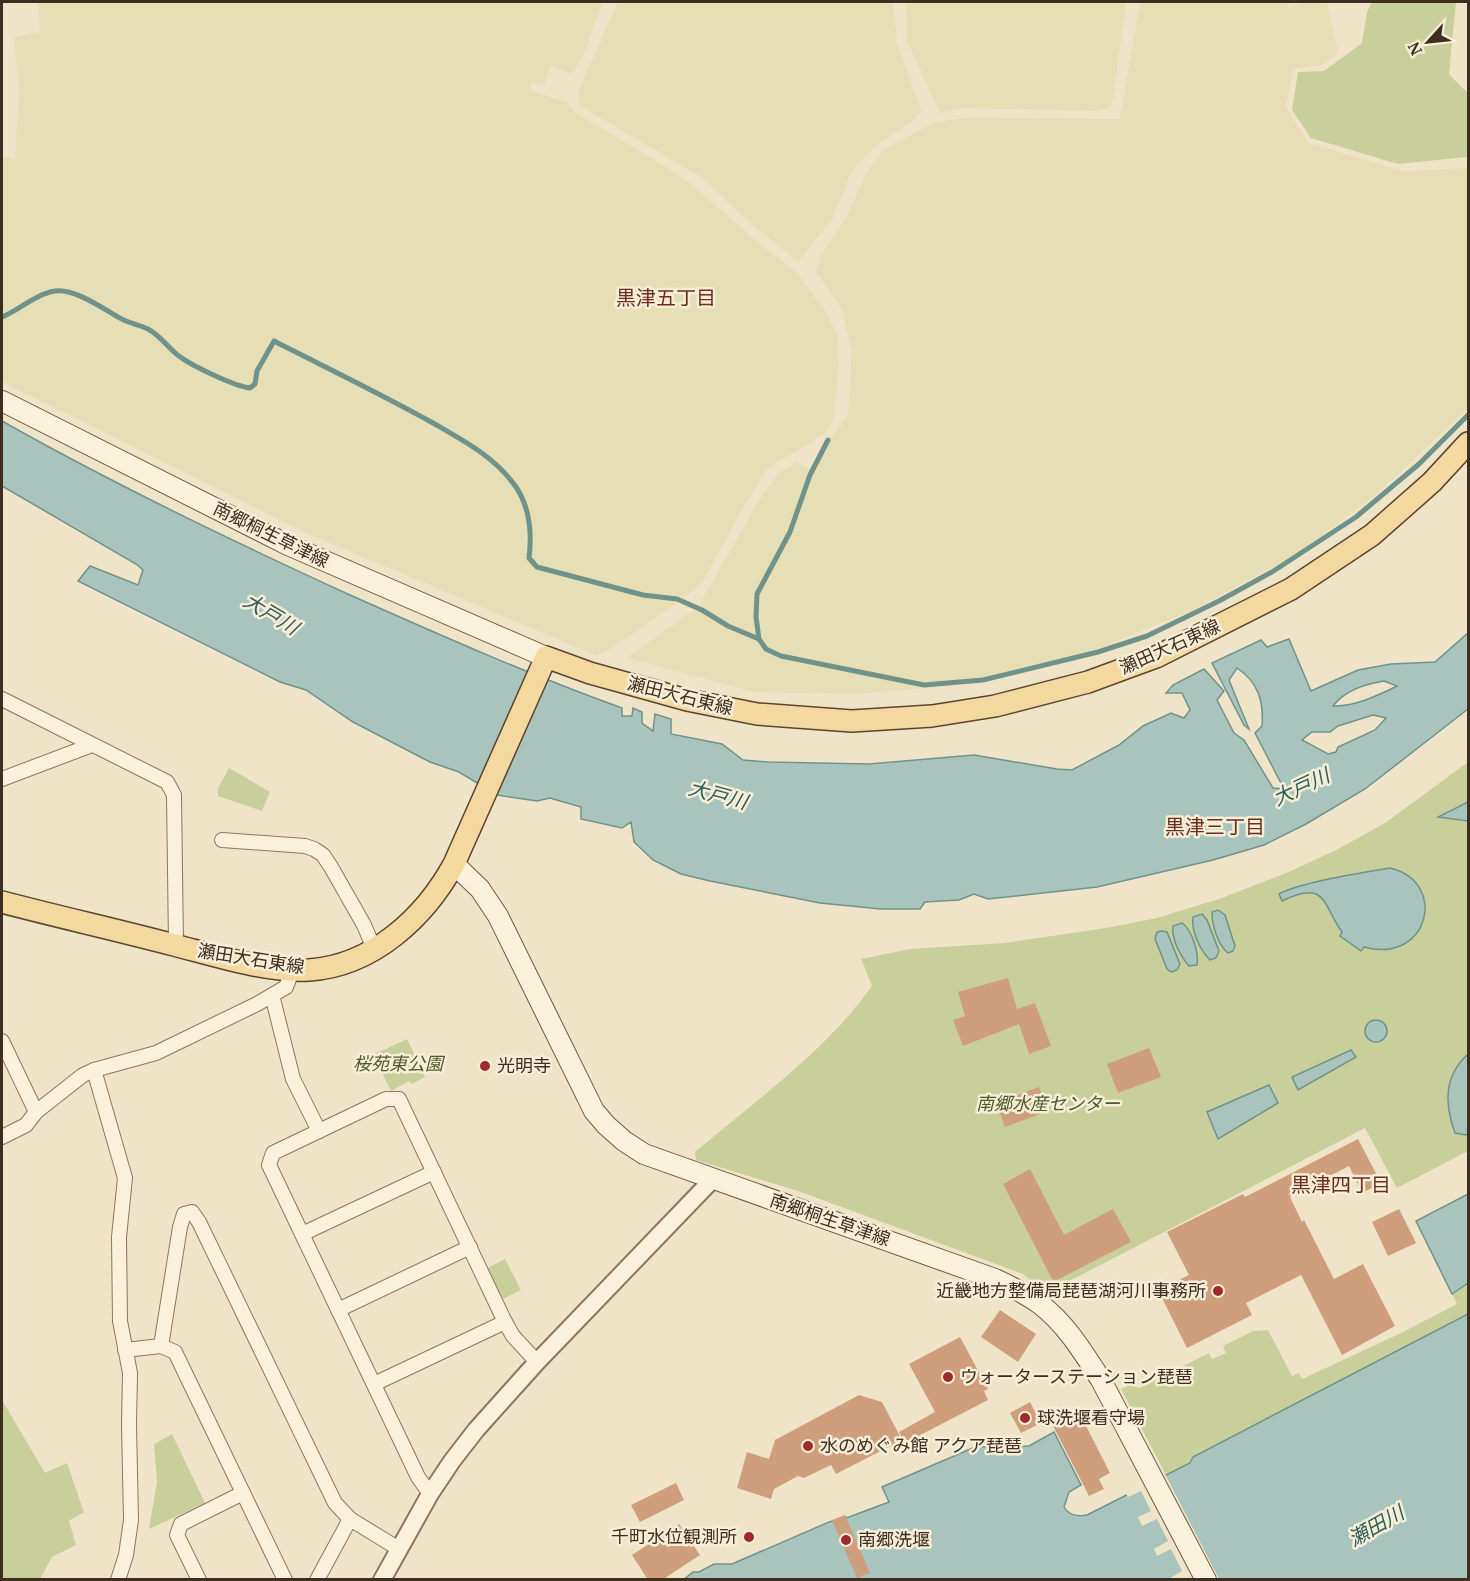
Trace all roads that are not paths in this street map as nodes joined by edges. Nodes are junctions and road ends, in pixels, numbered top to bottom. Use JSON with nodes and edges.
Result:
{"nodes":[{"id":1,"x":2,"y":401,"type":"edge"},
{"id":2,"x":1468,"y":443,"type":"edge"},
{"id":3,"x":543,"y":664,"type":"junction"},
{"id":4,"x":2,"y":699,"type":"edge"},
{"id":5,"x":92,"y":745,"type":"junction"},
{"id":6,"x":2,"y":778,"type":"edge"},
{"id":7,"x":222,"y":840,"type":"dead end"},
{"id":8,"x":458,"y":857,"type":"junction"},
{"id":9,"x":2,"y":902,"type":"edge"},
{"id":10,"x":176,"y":945,"type":"junction"},
{"id":11,"x":374,"y":949,"type":"junction"},
{"id":12,"x":293,"y":969,"type":"junction"},
{"id":13,"x":272,"y":995,"type":"junction"},
{"id":14,"x":2,"y":1041,"type":"edge"},
{"id":15,"x":94,"y":1070,"type":"junction"},
{"id":16,"x":36,"y":1112,"type":"junction"},
{"id":17,"x":319,"y":1131,"type":"junction"},
{"id":18,"x":2,"y":1137,"type":"edge"},
{"id":19,"x":434,"y":1172,"type":"junction"},
{"id":20,"x":713,"y":1179,"type":"junction"},
{"id":21,"x":302,"y":1234,"type":"junction"},
{"id":22,"x":470,"y":1247,"type":"junction"},
{"id":23,"x":338,"y":1310,"type":"junction"},
{"id":24,"x":505,"y":1322,"type":"junction"},
{"id":25,"x":161,"y":1346,"type":"junction"},
{"id":26,"x":125,"y":1350,"type":"junction"},
{"id":27,"x":537,"y":1362,"type":"junction"},
{"id":28,"x":374,"y":1384,"type":"junction"},
{"id":29,"x":243,"y":1493,"type":"junction"},
{"id":30,"x":430,"y":1494,"type":"junction"},
{"id":31,"x":350,"y":1520,"type":"junction"},
{"id":32,"x":399,"y":1549,"type":"junction"},
{"id":33,"x":118,"y":1580,"type":"edge"},
{"id":34,"x":199,"y":1580,"type":"edge"},
{"id":35,"x":285,"y":1580,"type":"edge"},
{"id":36,"x":317,"y":1580,"type":"edge"},
{"id":37,"x":382,"y":1580,"type":"edge"},
{"id":38,"x":1206,"y":1580,"type":"edge"}],
"edges":[{"from":1,"to":3,"type":"main road","name":"南郷桐生草津線"},
{"from":2,"to":3,"type":"main road","name":"瀬田大石東線"},
{"from":3,"to":8,"type":"main road","name":"瀬田大石東線"},
{"from":4,"to":5,"type":"street"},
{"from":5,"to":6,"type":"street"},
{"from":5,"to":10,"type":"street"},
{"from":7,"to":11,"type":"street"},
{"from":8,"to":11,"type":"main road","name":"瀬田大石東線"},
{"from":8,"to":20,"type":"main road","name":"南郷桐生草津線"},
{"from":9,"to":10,"type":"main road","name":"瀬田大石東線"},
{"from":10,"to":12,"type":"main road","name":"瀬田大石東線"},
{"from":11,"to":12,"type":"main road","name":"瀬田大石東線"},
{"from":12,"to":13,"type":"street"},
{"from":13,"to":15,"type":"street"},
{"from":13,"to":17,"type":"street"},
{"from":14,"to":16,"type":"street"},
{"from":15,"to":16,"type":"street"},
{"from":15,"to":26,"type":"street"},
{"from":16,"to":18,"type":"street"},
{"from":17,"to":19,"type":"street"},
{"from":17,"to":21,"type":"street"},
{"from":19,"to":21,"type":"street"},
{"from":19,"to":22,"type":"street"},
{"from":20,"to":27,"type":"street"},
{"from":20,"to":38,"type":"main road","name":"南郷桐生草津線"},
{"from":21,"to":23,"type":"street"},
{"from":22,"to":23,"type":"street"},
{"from":22,"to":24,"type":"street"},
{"from":23,"to":28,"type":"street"},
{"from":24,"to":27,"type":"street"},
{"from":24,"to":28,"type":"street"},
{"from":25,"to":26,"type":"street"},
{"from":25,"to":29,"type":"street"},
{"from":25,"to":31,"type":"street"},
{"from":26,"to":33,"type":"street"},
{"from":27,"to":30,"type":"street"},
{"from":28,"to":30,"type":"street"},
{"from":29,"to":34,"type":"street"},
{"from":29,"to":35,"type":"street"},
{"from":30,"to":32,"type":"street"},
{"from":31,"to":32,"type":"street"},
{"from":31,"to":36,"type":"street"},
{"from":32,"to":37,"type":"street"}]}
